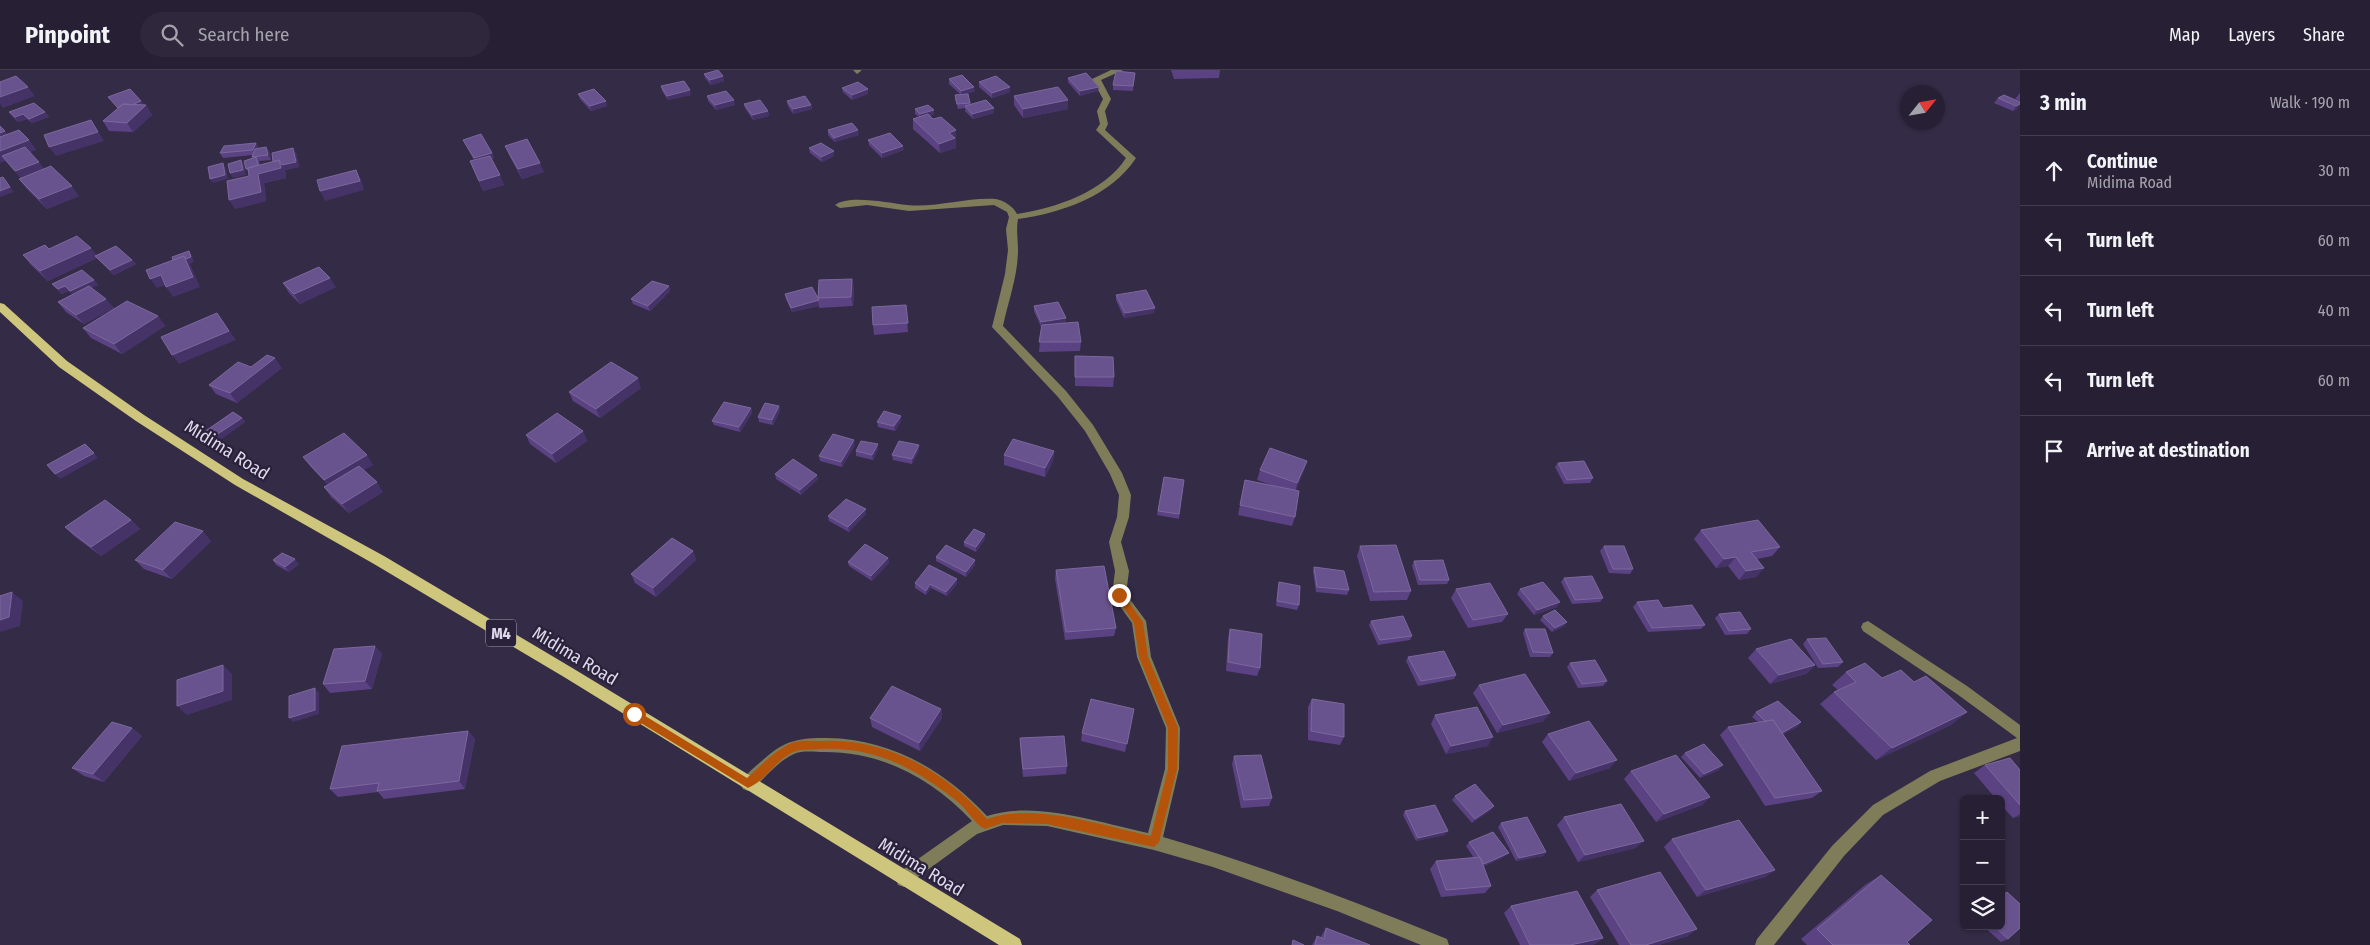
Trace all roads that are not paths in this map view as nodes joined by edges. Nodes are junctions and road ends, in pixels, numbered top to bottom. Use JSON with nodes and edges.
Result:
{"nodes":[{"id":1,"x":1119,"y":70,"type":"edge"},
{"id":2,"x":840,"y":204,"type":"dead end"},
{"id":3,"x":1014,"y":217,"type":"junction"},
{"id":4,"x":2,"y":311,"type":"edge"},
{"id":5,"x":1868,"y":627,"type":"dead end"},
{"id":6,"x":2020,"y":733,"type":"edge"},
{"id":7,"x":2020,"y":744,"type":"edge"},
{"id":8,"x":748,"y":784,"type":"junction"},
{"id":9,"x":985,"y":824,"type":"junction"},
{"id":10,"x":1154,"y":842,"type":"junction"},
{"id":11,"x":904,"y":879,"type":"junction"},
{"id":12,"x":1014,"y":945,"type":"edge"},
{"id":13,"x":1441,"y":945,"type":"edge"},
{"id":14,"x":1763,"y":945,"type":"edge"}],
"edges":[{"from":1,"to":3,"type":"street"},
{"from":2,"to":3,"type":"street"},
{"from":3,"to":10,"type":"street"},
{"from":4,"to":8,"type":"main road","name":"Midima Road","number":"M4"},
{"from":5,"to":6,"type":"street"},
{"from":7,"to":14,"type":"street"},
{"from":8,"to":9,"type":"street"},
{"from":8,"to":11,"type":"main road","name":"Midima Road","number":"M4"},
{"from":9,"to":10,"type":"street"},
{"from":9,"to":11,"type":"street"},
{"from":10,"to":13,"type":"street"},
{"from":11,"to":12,"type":"main road","name":"Midima Road","number":"M4"}]}
